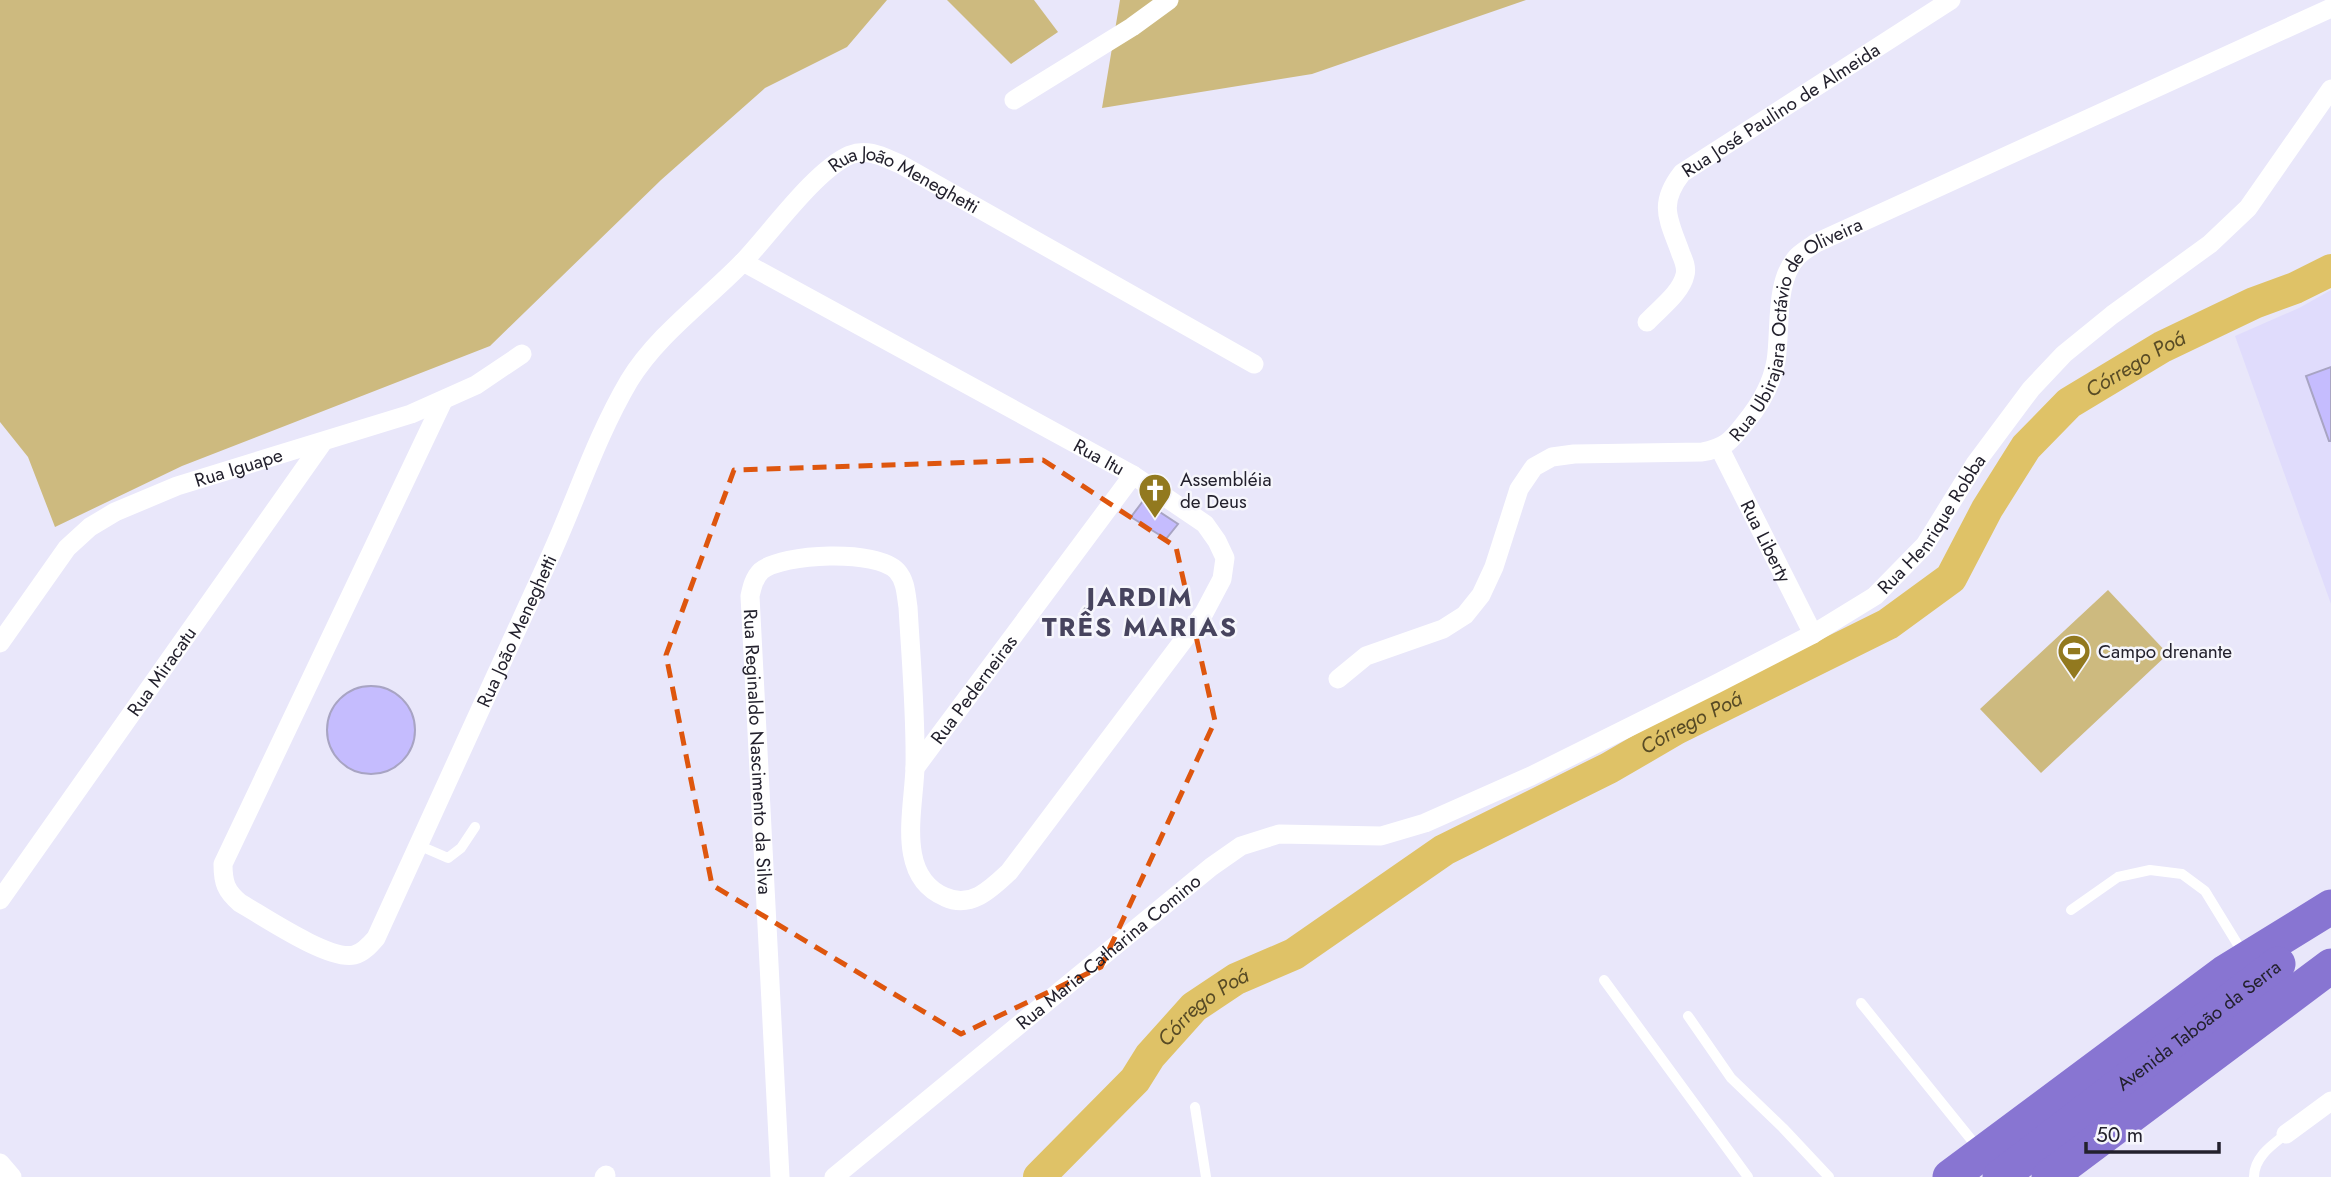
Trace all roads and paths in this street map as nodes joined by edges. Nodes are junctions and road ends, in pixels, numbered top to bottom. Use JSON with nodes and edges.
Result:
{"nodes":[{"id":1,"x":1169,"y":0,"type":"edge"},
{"id":2,"x":1951,"y":0,"type":"edge"},
{"id":3,"x":2331,"y":8,"type":"edge"},
{"id":4,"x":2331,"y":89,"type":"edge"},
{"id":5,"x":1014,"y":100,"type":"dead end"},
{"id":6,"x":743,"y":262,"type":"junction"},
{"id":7,"x":1647,"y":322,"type":"dead end"},
{"id":8,"x":522,"y":354,"type":"dead end"},
{"id":9,"x":1254,"y":364,"type":"dead end"},
{"id":10,"x":443,"y":401,"type":"junction"},
{"id":11,"x":323,"y":442,"type":"junction"},
{"id":12,"x":1720,"y":449,"type":"junction"},
{"id":13,"x":1133,"y":475,"type":"junction"},
{"id":14,"x":1813,"y":634,"type":"junction"},
{"id":15,"x":0,"y":643,"type":"edge"},
{"id":16,"x":1338,"y":679,"type":"dead end"},
{"id":17,"x":915,"y":768,"type":"junction"},
{"id":18,"x":1425,"y":823,"type":"joint"},
{"id":19,"x":475,"y":827,"type":"dead end"},
{"id":20,"x":418,"y":845,"type":"junction"},
{"id":21,"x":920,"y":876,"type":"joint"},
{"id":22,"x":0,"y":900,"type":"edge"},
{"id":23,"x":2331,"y":907,"type":"edge"},
{"id":24,"x":2071,"y":910,"type":"dead end"},
{"id":25,"x":2331,"y":924,"type":"edge"},
{"id":26,"x":2247,"y":961,"type":"junction"},
{"id":27,"x":2331,"y":966,"type":"edge"},
{"id":28,"x":1604,"y":980,"type":"dead end"},
{"id":29,"x":1861,"y":1003,"type":"dead end"},
{"id":30,"x":1688,"y":1016,"type":"dead end"},
{"id":31,"x":2331,"y":1101,"type":"edge"},
{"id":32,"x":1195,"y":1107,"type":"dead end"},
{"id":33,"x":2286,"y":1134,"type":"joint"},
{"id":34,"x":0,"y":1163,"type":"edge"},
{"id":35,"x":1991,"y":1166,"type":"edge"},
{"id":36,"x":12,"y":1177,"type":"edge"},
{"id":37,"x":780,"y":1177,"type":"edge"},
{"id":38,"x":834,"y":1177,"type":"edge"},
{"id":39,"x":1206,"y":1177,"type":"edge"},
{"id":40,"x":1748,"y":1177,"type":"edge"},
{"id":41,"x":1829,"y":1177,"type":"edge"},
{"id":42,"x":1950,"y":1177,"type":"edge"},
{"id":43,"x":2049,"y":1177,"type":"edge"},
{"id":44,"x":2254,"y":1177,"type":"edge"}],
"edges":[{"from":1,"to":5,"type":"street"},
{"from":2,"to":7,"type":"street","name":"Rua José Paulino de Almeida"},
{"from":3,"to":12,"type":"street","name":"Rua Ubirajara Octávio de Oliveira"},
{"from":4,"to":14,"type":"street","name":"Rua Henrique Robba"},
{"from":6,"to":9,"type":"street","name":"Rua João Meneghetti"},
{"from":6,"to":13,"type":"street","name":"Rua Itu"},
{"from":6,"to":20,"type":"street","name":"Rua João Meneghetti"},
{"from":8,"to":10,"type":"street","name":"Rua Iguape"},
{"from":10,"to":11,"type":"street","name":"Rua Iguape"},
{"from":10,"to":20,"type":"street","name":"Rua João Meneghetti"},
{"from":11,"to":15,"type":"street","name":"Rua Iguape"},
{"from":11,"to":22,"type":"street","name":"Rua Miracatu"},
{"from":12,"to":14,"type":"street","name":"Rua Liberty"},
{"from":12,"to":16,"type":"street","name":"Rua Ubirajara Octávio de Oliveira"},
{"from":13,"to":17,"type":"street","name":"Rua Pederneiras"},
{"from":13,"to":21,"type":"street","name":"Rua Itu"},
{"from":14,"to":18,"type":"street","name":"Rua Henrique Robba"},
{"from":17,"to":21,"type":"street","name":"Rua Reginaldo Nascimento da Silva"},
{"from":17,"to":37,"type":"street","name":"Rua Reginaldo Nascimento da Silva"},
{"from":18,"to":38,"type":"street","name":"Rua Maria Catharina Comino"},
{"from":19,"to":20,"type":"lane"},
{"from":23,"to":26,"type":"highway"},
{"from":24,"to":26,"type":"lane"},
{"from":25,"to":35,"type":"highway","name":"Avenida Taboão da Serra"},
{"from":26,"to":35,"type":"highway"},
{"from":27,"to":43,"type":"highway","name":"Avenida Taboão da Serra"},
{"from":28,"to":40,"type":"lane"},
{"from":29,"to":35,"type":"lane"},
{"from":30,"to":41,"type":"lane"},
{"from":31,"to":33,"type":"street"},
{"from":32,"to":39,"type":"lane"},
{"from":33,"to":44,"type":"lane"},
{"from":34,"to":36,"type":"street"},
{"from":35,"to":42,"type":"highway"}]}
